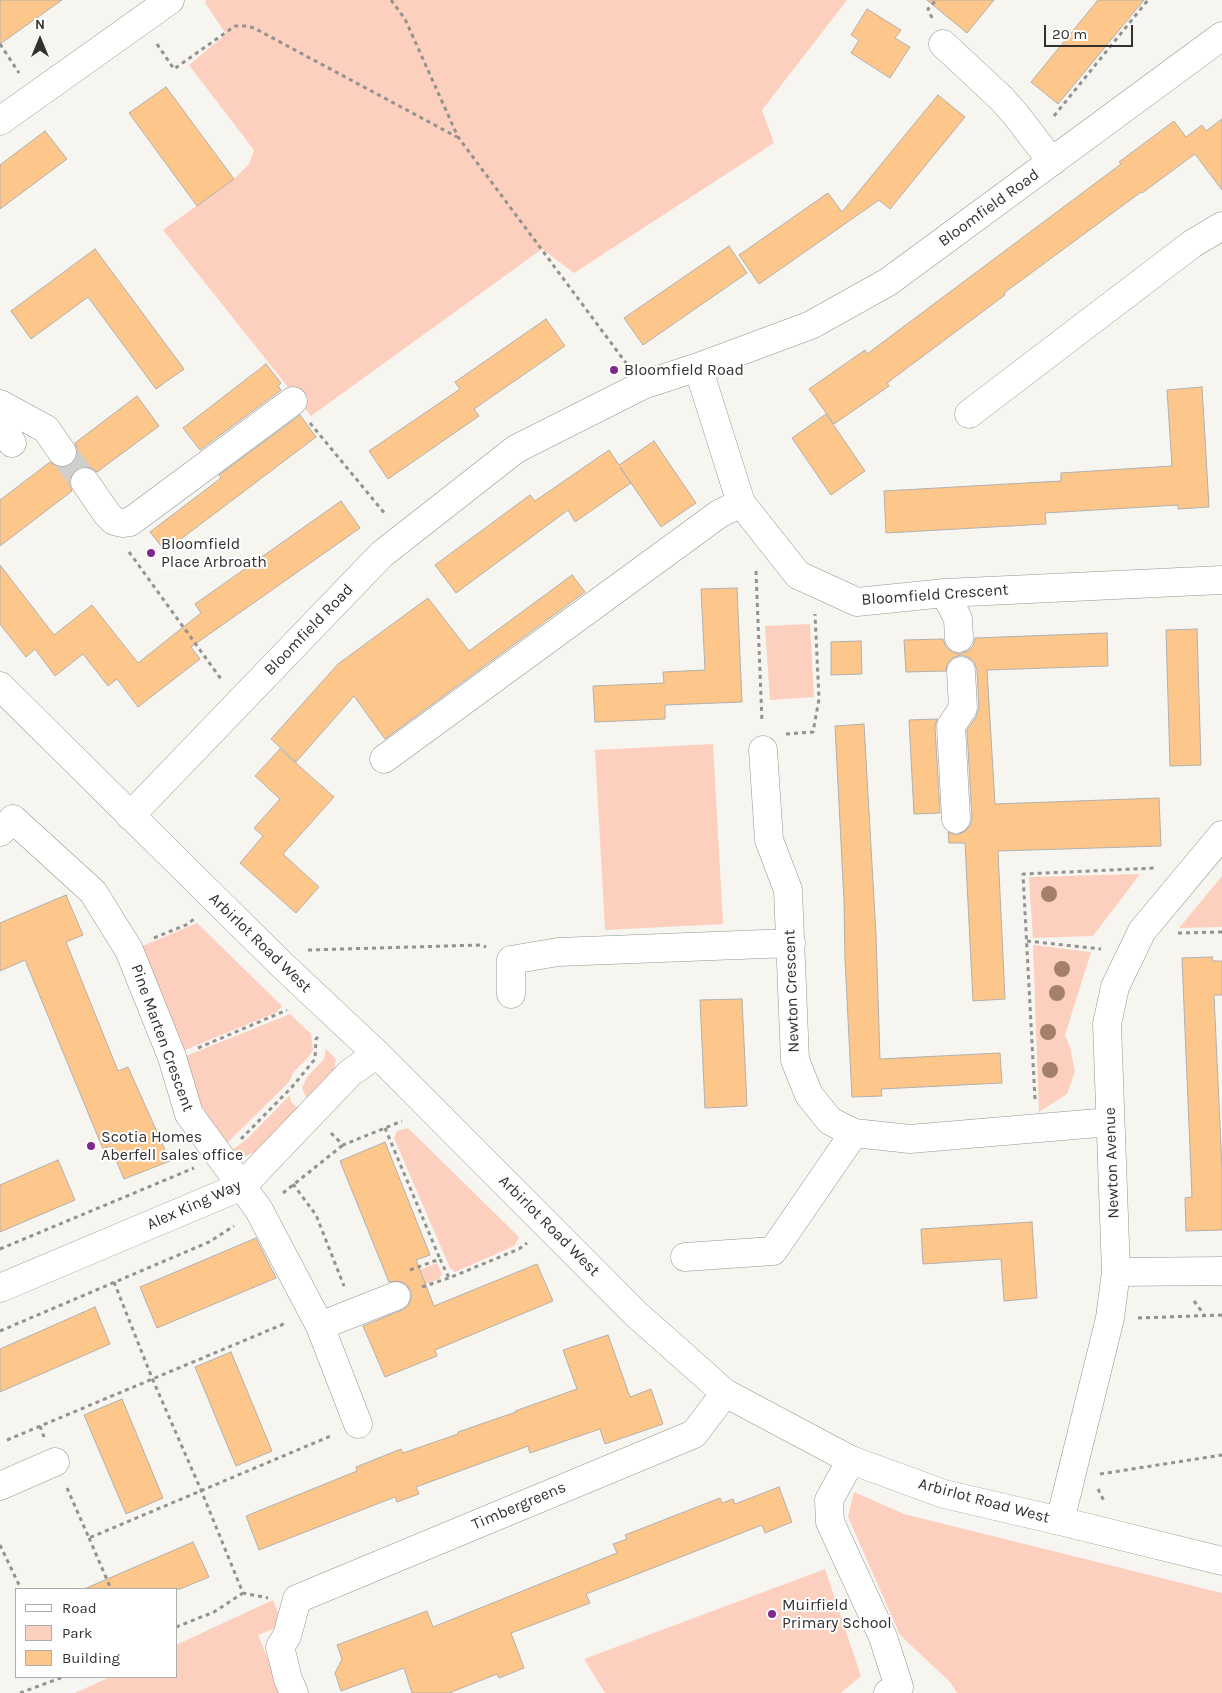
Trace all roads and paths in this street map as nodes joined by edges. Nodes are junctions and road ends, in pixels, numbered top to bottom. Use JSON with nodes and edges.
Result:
{"nodes":[{"id":1,"x":170,"y":0,"type":"edge"},
{"id":2,"x":391,"y":0,"type":"edge"},
{"id":3,"x":1148,"y":0,"type":"edge"},
{"id":4,"x":142,"y":21,"type":"junction"},
{"id":5,"x":1222,"y":36,"type":"edge"},
{"id":6,"x":943,"y":44,"type":"dead end"},
{"id":7,"x":0,"y":121,"type":"edge"},
{"id":8,"x":458,"y":137,"type":"junction"},
{"id":9,"x":1034,"y":137,"type":"junction"},
{"id":10,"x":1052,"y":162,"type":"junction"},
{"id":11,"x":1222,"y":226,"type":"edge"},
{"id":12,"x":698,"y":367,"type":"junction"},
{"id":13,"x":643,"y":385,"type":"junction"},
{"id":14,"x":293,"y":401,"type":"joint"},
{"id":15,"x":0,"y":404,"type":"edge"},
{"id":16,"x":970,"y":414,"type":"dead end"},
{"id":17,"x":62,"y":452,"type":"tunnel mouth"},
{"id":18,"x":85,"y":482,"type":"tunnel mouth"},
{"id":19,"x":741,"y":503,"type":"junction"},
{"id":20,"x":383,"y":511,"type":"dead end"},
{"id":21,"x":122,"y":522,"type":"junction"},
{"id":22,"x":769,"y":538,"type":"junction"},
{"id":23,"x":1222,"y":580,"type":"edge"},
{"id":24,"x":819,"y":584,"type":"junction"},
{"id":25,"x":945,"y":593,"type":"junction"},
{"id":26,"x":959,"y":638,"type":"dead end"},
{"id":27,"x":961,"y":671,"type":"dead end"},
{"id":28,"x":223,"y":681,"type":"dead end"},
{"id":29,"x":0,"y":686,"type":"edge"},
{"id":30,"x":763,"y":742,"type":"junction"},
{"id":31,"x":384,"y":759,"type":"dead end"},
{"id":32,"x":130,"y":816,"type":"junction"},
{"id":33,"x":956,"y":819,"type":"dead end"},
{"id":34,"x":0,"y":832,"type":"edge"},
{"id":35,"x":1222,"y":835,"type":"edge"},
{"id":36,"x":1196,"y":866,"type":"junction"},
{"id":37,"x":219,"y":903,"type":"junction"},
{"id":38,"x":1027,"y":941,"type":"junction"},
{"id":39,"x":791,"y":943,"type":"junction"},
{"id":40,"x":129,"y":950,"type":"junction"},
{"id":41,"x":1131,"y":953,"type":"junction"},
{"id":42,"x":511,"y":960,"type":"junction"},
{"id":43,"x":281,"y":964,"type":"junction"},
{"id":44,"x":312,"y":993,"type":"junction"},
{"id":45,"x":511,"y":994,"type":"dead end"},
{"id":46,"x":377,"y":1054,"type":"junction"},
{"id":47,"x":172,"y":1057,"type":"junction"},
{"id":48,"x":292,"y":1088,"type":"dead end"},
{"id":49,"x":423,"y":1100,"type":"junction"},
{"id":50,"x":312,"y":1113,"type":"junction"},
{"id":51,"x":1110,"y":1122,"type":"junction"},
{"id":52,"x":385,"y":1128,"type":"junction"},
{"id":53,"x":1037,"y":1128,"type":"junction"},
{"id":54,"x":854,"y":1133,"type":"junction"},
{"id":55,"x":343,"y":1145,"type":"junction"},
{"id":56,"x":293,"y":1184,"type":"junction"},
{"id":57,"x":242,"y":1186,"type":"junction"},
{"id":58,"x":259,"y":1210,"type":"junction"},
{"id":59,"x":685,"y":1257,"type":"dead end"},
{"id":60,"x":440,"y":1258,"type":"junction"},
{"id":61,"x":1222,"y":1271,"type":"edge"},
{"id":62,"x":1116,"y":1272,"type":"junction"},
{"id":63,"x":449,"y":1278,"type":"dead end"},
{"id":64,"x":114,"y":1282,"type":"junction"},
{"id":65,"x":0,"y":1288,"type":"edge"},
{"id":66,"x":348,"y":1295,"type":"dead end"},
{"id":67,"x":396,"y":1296,"type":"joint"},
{"id":68,"x":1191,"y":1297,"type":"dead end"},
{"id":69,"x":1222,"y":1315,"type":"edge"},
{"id":70,"x":1204,"y":1316,"type":"junction"},
{"id":71,"x":1138,"y":1318,"type":"dead end"},
{"id":72,"x":290,"y":1321,"type":"dead end"},
{"id":73,"x":320,"y":1326,"type":"junction"},
{"id":74,"x":0,"y":1331,"type":"edge"},
{"id":75,"x":152,"y":1378,"type":"junction"},
{"id":76,"x":725,"y":1393,"type":"junction"},
{"id":77,"x":40,"y":1426,"type":"junction"},
{"id":78,"x":346,"y":1429,"type":"joint"},
{"id":79,"x":7,"y":1440,"type":"dead end"},
{"id":80,"x":1222,"y":1455,"type":"edge"},
{"id":81,"x":851,"y":1460,"type":"junction"},
{"id":82,"x":55,"y":1462,"type":"junction"},
{"id":83,"x":1092,"y":1475,"type":"dead end"},
{"id":84,"x":1096,"y":1484,"type":"dead end"},
{"id":85,"x":0,"y":1486,"type":"edge"},
{"id":86,"x":201,"y":1490,"type":"junction"},
{"id":87,"x":1104,"y":1502,"type":"dead end"},
{"id":88,"x":1060,"y":1521,"type":"junction"},
{"id":89,"x":89,"y":1538,"type":"junction"},
{"id":90,"x":0,"y":1545,"type":"edge"},
{"id":91,"x":1222,"y":1561,"type":"edge"},
{"id":92,"x":21,"y":1588,"type":"edge"},
{"id":93,"x":111,"y":1588,"type":"edge"},
{"id":94,"x":243,"y":1593,"type":"junction"},
{"id":95,"x":297,"y":1599,"type":"junction"},
{"id":96,"x":178,"y":1626,"type":"edge"},
{"id":97,"x":57,"y":1678,"type":"edge"},
{"id":98,"x":893,"y":1690,"type":"edge"},
{"id":99,"x":20,"y":1693,"type":"edge"},
{"id":100,"x":294,"y":1693,"type":"edge"}],
"edges":[{"from":1,"to":4,"type":"street"},
{"from":2,"to":8,"type":"path"},
{"from":3,"to":9,"type":"path"},
{"from":4,"to":7,"type":"street"},
{"from":4,"to":8,"type":"path"},
{"from":5,"to":10,"type":"street","name":"Bloomfield Road"},
{"from":6,"to":9,"type":"street","name":"Bloomfield Road"},
{"from":8,"to":13,"type":"path"},
{"from":9,"to":10,"type":"street","name":"Bloomfield Road"},
{"from":10,"to":12,"type":"street","name":"Bloomfield Road"},
{"from":11,"to":16,"type":"street"},
{"from":12,"to":13,"type":"street","name":"Bloomfield Road"},
{"from":12,"to":19,"type":"street","name":"Bloomfield Crescent"},
{"from":13,"to":32,"type":"street","name":"Bloomfield Road"},
{"from":14,"to":20,"type":"path"},
{"from":14,"to":21,"type":"street"},
{"from":15,"to":17,"type":"street"},
{"from":18,"to":21,"type":"street"},
{"from":19,"to":22,"type":"street","name":"Bloomfield Crescent"},
{"from":19,"to":31,"type":"street"},
{"from":21,"to":28,"type":"path"},
{"from":22,"to":24,"type":"street","name":"Bloomfield Crescent"},
{"from":22,"to":30,"type":"path"},
{"from":23,"to":25,"type":"street","name":"Bloomfield Crescent"},
{"from":24,"to":25,"type":"street","name":"Bloomfield Crescent"},
{"from":24,"to":30,"type":"path"},
{"from":25,"to":26,"type":"street"},
{"from":27,"to":33,"type":"street"},
{"from":29,"to":32,"type":"street","name":"Arbirlot Road West"},
{"from":30,"to":39,"type":"street","name":"Newton Crescent"},
{"from":32,"to":37,"type":"street","name":"Arbirlot Road West"},
{"from":34,"to":40,"type":"street","name":"Pine Marten Crescent"},
{"from":35,"to":36,"type":"street","name":"Newton Avenue"},
{"from":36,"to":38,"type":"path"},
{"from":36,"to":41,"type":"street","name":"Newton Avenue"},
{"from":37,"to":40,"type":"path"},
{"from":37,"to":43,"type":"street","name":"Arbirlot Road West"},
{"from":38,"to":41,"type":"path"},
{"from":38,"to":53,"type":"path"},
{"from":39,"to":42,"type":"street"},
{"from":39,"to":54,"type":"street","name":"Newton Crescent"},
{"from":40,"to":47,"type":"street","name":"Pine Marten Crescent"},
{"from":41,"to":51,"type":"street","name":"Newton Avenue"},
{"from":42,"to":43,"type":"path"},
{"from":42,"to":45,"type":"street"},
{"from":43,"to":44,"type":"street","name":"Arbirlot Road West"},
{"from":44,"to":46,"type":"street","name":"Arbirlot Road West"},
{"from":44,"to":47,"type":"path"},
{"from":46,"to":49,"type":"street","name":"Arbirlot Road West"},
{"from":46,"to":50,"type":"street","name":"Alex King Way"},
{"from":47,"to":57,"type":"street","name":"Pine Marten Crescent"},
{"from":48,"to":50,"type":"path"},
{"from":49,"to":52,"type":"path"},
{"from":49,"to":76,"type":"street","name":"Arbirlot Road West"},
{"from":50,"to":55,"type":"path"},
{"from":50,"to":57,"type":"street","name":"Alex King Way"},
{"from":51,"to":53,"type":"street","name":"Newton Crescent"},
{"from":51,"to":62,"type":"street","name":"Newton Avenue"},
{"from":52,"to":55,"type":"path"},
{"from":52,"to":60,"type":"path"},
{"from":53,"to":54,"type":"street","name":"Newton Crescent"},
{"from":54,"to":59,"type":"street"},
{"from":55,"to":56,"type":"path"},
{"from":56,"to":58,"type":"path"},
{"from":56,"to":66,"type":"path"},
{"from":57,"to":58,"type":"street","name":"Pine Marten Crescent"},
{"from":57,"to":65,"type":"street","name":"Alex King Way"},
{"from":58,"to":64,"type":"path"},
{"from":58,"to":73,"type":"street","name":"Pine Marten Crescent"},
{"from":60,"to":63,"type":"path"},
{"from":60,"to":67,"type":"path"},
{"from":61,"to":62,"type":"street"},
{"from":62,"to":88,"type":"street","name":"Newton Avenue"},
{"from":64,"to":74,"type":"path"},
{"from":64,"to":75,"type":"path"},
{"from":67,"to":73,"type":"street"},
{"from":68,"to":70,"type":"path"},
{"from":69,"to":70,"type":"path"},
{"from":70,"to":71,"type":"path"},
{"from":72,"to":75,"type":"path"},
{"from":73,"to":78,"type":"street","name":"Pine Marten Crescent"},
{"from":75,"to":77,"type":"path"},
{"from":75,"to":86,"type":"path"},
{"from":76,"to":81,"type":"street","name":"Arbirlot Road West"},
{"from":76,"to":95,"type":"street","name":"Timbergreens"},
{"from":77,"to":79,"type":"path"},
{"from":77,"to":82,"type":"path"},
{"from":78,"to":86,"type":"path"},
{"from":80,"to":83,"type":"path"},
{"from":81,"to":88,"type":"street","name":"Arbirlot Road West"},
{"from":81,"to":98,"type":"street"},
{"from":82,"to":85,"type":"street"},
{"from":82,"to":89,"type":"path"},
{"from":84,"to":87,"type":"path"},
{"from":86,"to":89,"type":"path"},
{"from":86,"to":94,"type":"path"},
{"from":88,"to":91,"type":"street","name":"Arbirlot Road West"},
{"from":89,"to":93,"type":"path"},
{"from":90,"to":92,"type":"path"},
{"from":94,"to":95,"type":"path"},
{"from":94,"to":96,"type":"path"},
{"from":95,"to":100,"type":"street"},
{"from":97,"to":99,"type":"path"}]}
